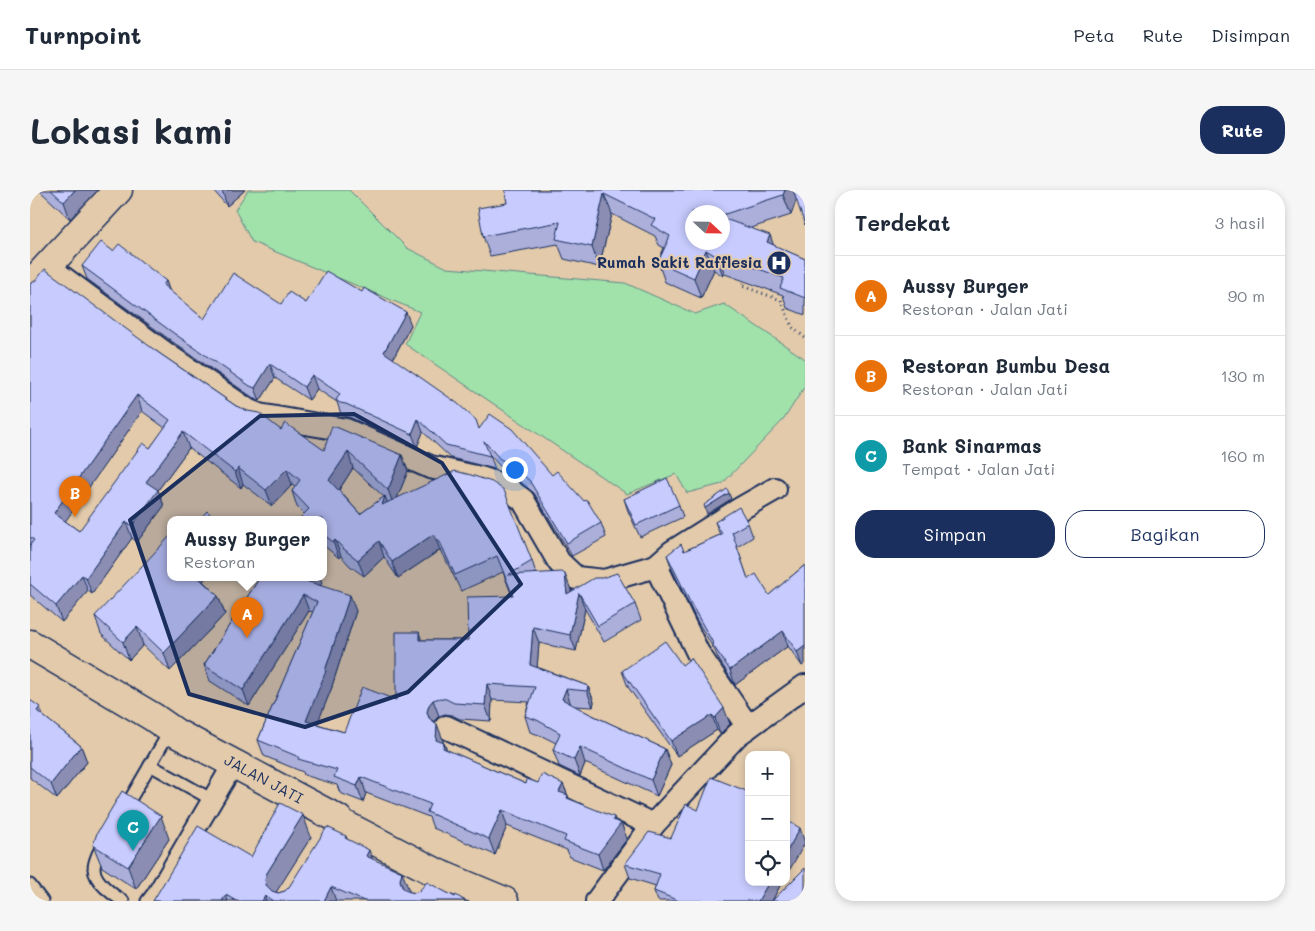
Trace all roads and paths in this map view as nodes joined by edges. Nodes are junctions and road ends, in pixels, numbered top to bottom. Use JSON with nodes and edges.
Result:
{"nodes":[{"id":1,"x":118,"y":190,"type":"edge"},
{"id":2,"x":39,"y":276,"type":"edge"},
{"id":3,"x":746,"y":277,"type":"edge"},
{"id":4,"x":805,"y":338,"type":"edge"},
{"id":5,"x":775,"y":489,"type":"dead end"},
{"id":6,"x":656,"y":566,"type":"junction"},
{"id":7,"x":33,"y":653,"type":"edge"},
{"id":8,"x":805,"y":686,"type":"edge"},
{"id":9,"x":446,"y":727,"type":"dead end"},
{"id":10,"x":748,"y":727,"type":"junction"},
{"id":11,"x":171,"y":729,"type":"junction"},
{"id":12,"x":234,"y":763,"type":"junction"},
{"id":13,"x":150,"y":765,"type":"junction"},
{"id":14,"x":209,"y":798,"type":"junction"},
{"id":15,"x":653,"y":825,"type":"junction"},
{"id":16,"x":30,"y":885,"type":"edge"},
{"id":17,"x":42,"y":901,"type":"edge"},
{"id":18,"x":123,"y":901,"type":"edge"},
{"id":19,"x":147,"y":901,"type":"edge"},
{"id":20,"x":159,"y":901,"type":"edge"},
{"id":21,"x":504,"y":901,"type":"edge"},
{"id":22,"x":597,"y":901,"type":"edge"}],
"edges":[{"from":1,"to":2,"type":"street"},
{"from":2,"to":6,"type":"street"},
{"from":3,"to":4,"type":"path"},
{"from":5,"to":6,"type":"street"},
{"from":6,"to":10,"type":"street"},
{"from":7,"to":11,"type":"street","name":"JALAN JATI"},
{"from":8,"to":10,"type":"street"},
{"from":9,"to":15,"type":"street"},
{"from":10,"to":15,"type":"street"},
{"from":11,"to":12,"type":"street","name":"JALAN JATI"},
{"from":11,"to":13,"type":"lane"},
{"from":12,"to":14,"type":"lane"},
{"from":12,"to":20,"type":"lane"},
{"from":12,"to":21,"type":"street","name":"JALAN JATI"},
{"from":13,"to":14,"type":"lane"},
{"from":13,"to":18,"type":"lane"},
{"from":14,"to":19,"type":"lane"},
{"from":15,"to":22,"type":"street"},
{"from":16,"to":17,"type":"lane"}]}
